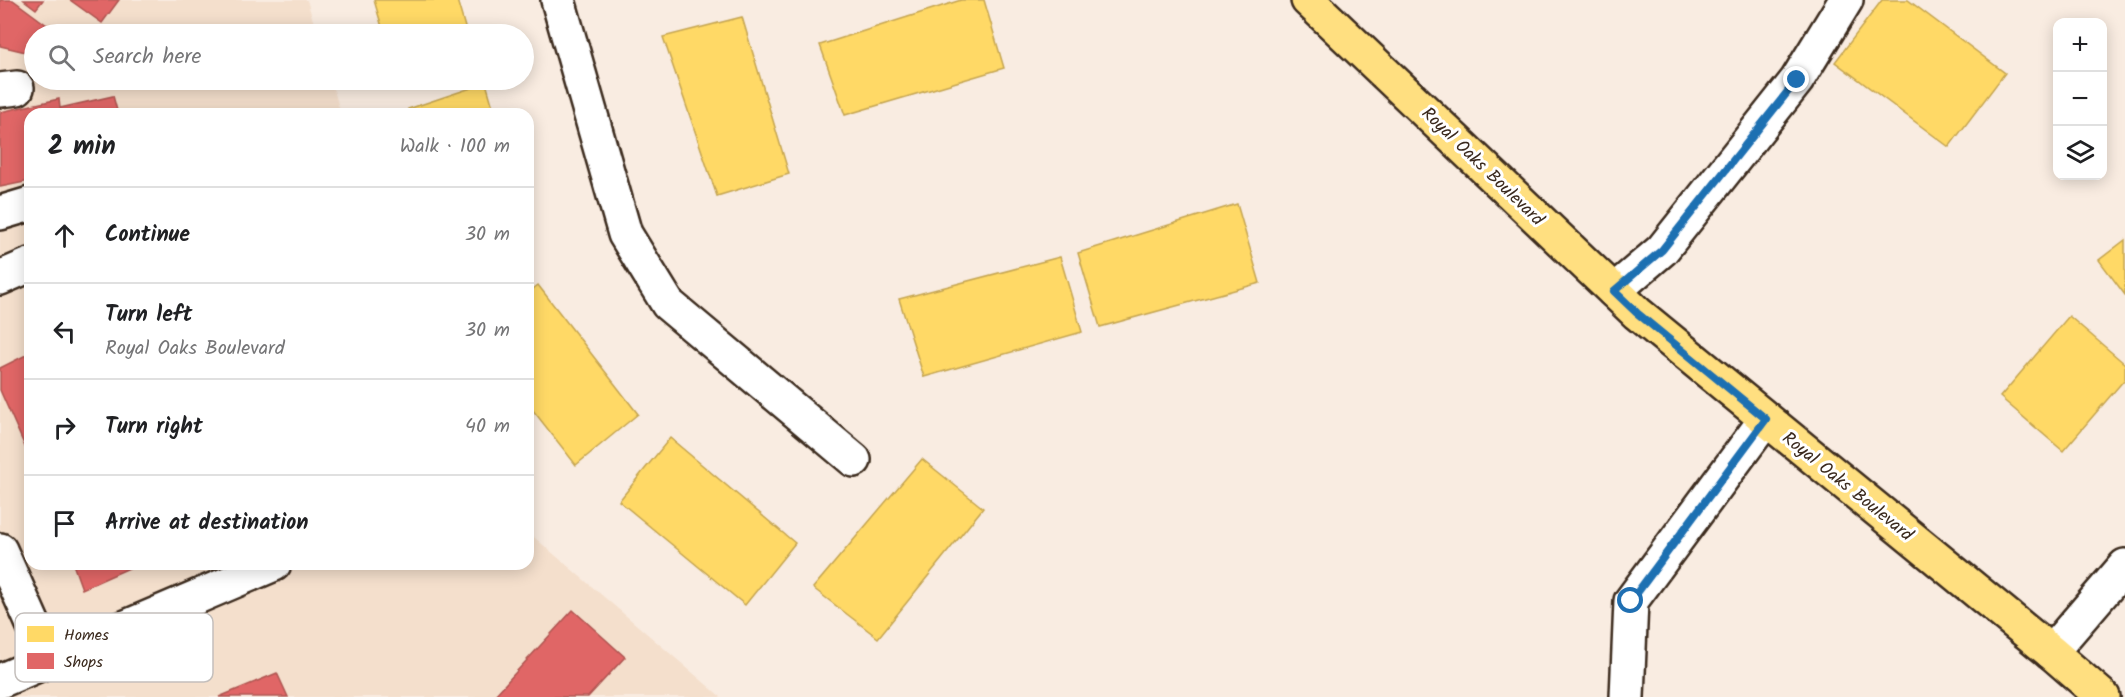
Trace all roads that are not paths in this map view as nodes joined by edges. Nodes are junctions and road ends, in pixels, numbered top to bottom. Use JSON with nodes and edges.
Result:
{"nodes":[{"id":1,"x":558,"y":0,"type":"edge"},
{"id":2,"x":1308,"y":0,"type":"edge"},
{"id":3,"x":1846,"y":0,"type":"edge"},
{"id":4,"x":24,"y":206,"type":"edge"},
{"id":5,"x":0,"y":213,"type":"edge"},
{"id":6,"x":24,"y":268,"type":"edge"},
{"id":7,"x":0,"y":278,"type":"edge"},
{"id":8,"x":1614,"y":291,"type":"junction"},
{"id":9,"x":1766,"y":419,"type":"junction"},
{"id":10,"x":854,"y":460,"type":"dead end"},
{"id":11,"x":0,"y":550,"type":"edge"},
{"id":12,"x":2125,"y":566,"type":"edge"},
{"id":13,"x":260,"y":570,"type":"edge"},
{"id":14,"x":28,"y":613,"type":"edge"},
{"id":15,"x":159,"y":613,"type":"edge"},
{"id":16,"x":2050,"y":652,"type":"junction"},
{"id":17,"x":15,"y":675,"type":"edge"},
{"id":18,"x":0,"y":681,"type":"edge"},
{"id":19,"x":1626,"y":697,"type":"edge"},
{"id":20,"x":2103,"y":697,"type":"edge"}],
"edges":[{"from":1,"to":10,"type":"street"},
{"from":2,"to":8,"type":"main road","name":"Royal Oaks Boulevard"},
{"from":3,"to":8,"type":"street"},
{"from":4,"to":5,"type":"street"},
{"from":6,"to":7,"type":"street"},
{"from":8,"to":9,"type":"main road","name":"Royal Oaks Boulevard"},
{"from":9,"to":16,"type":"main road","name":"Royal Oaks Boulevard"},
{"from":9,"to":19,"type":"street"},
{"from":11,"to":14,"type":"street"},
{"from":12,"to":16,"type":"street"},
{"from":13,"to":15,"type":"street"},
{"from":16,"to":20,"type":"main road","name":"Royal Oaks Boulevard"},
{"from":17,"to":18,"type":"street"}]}
